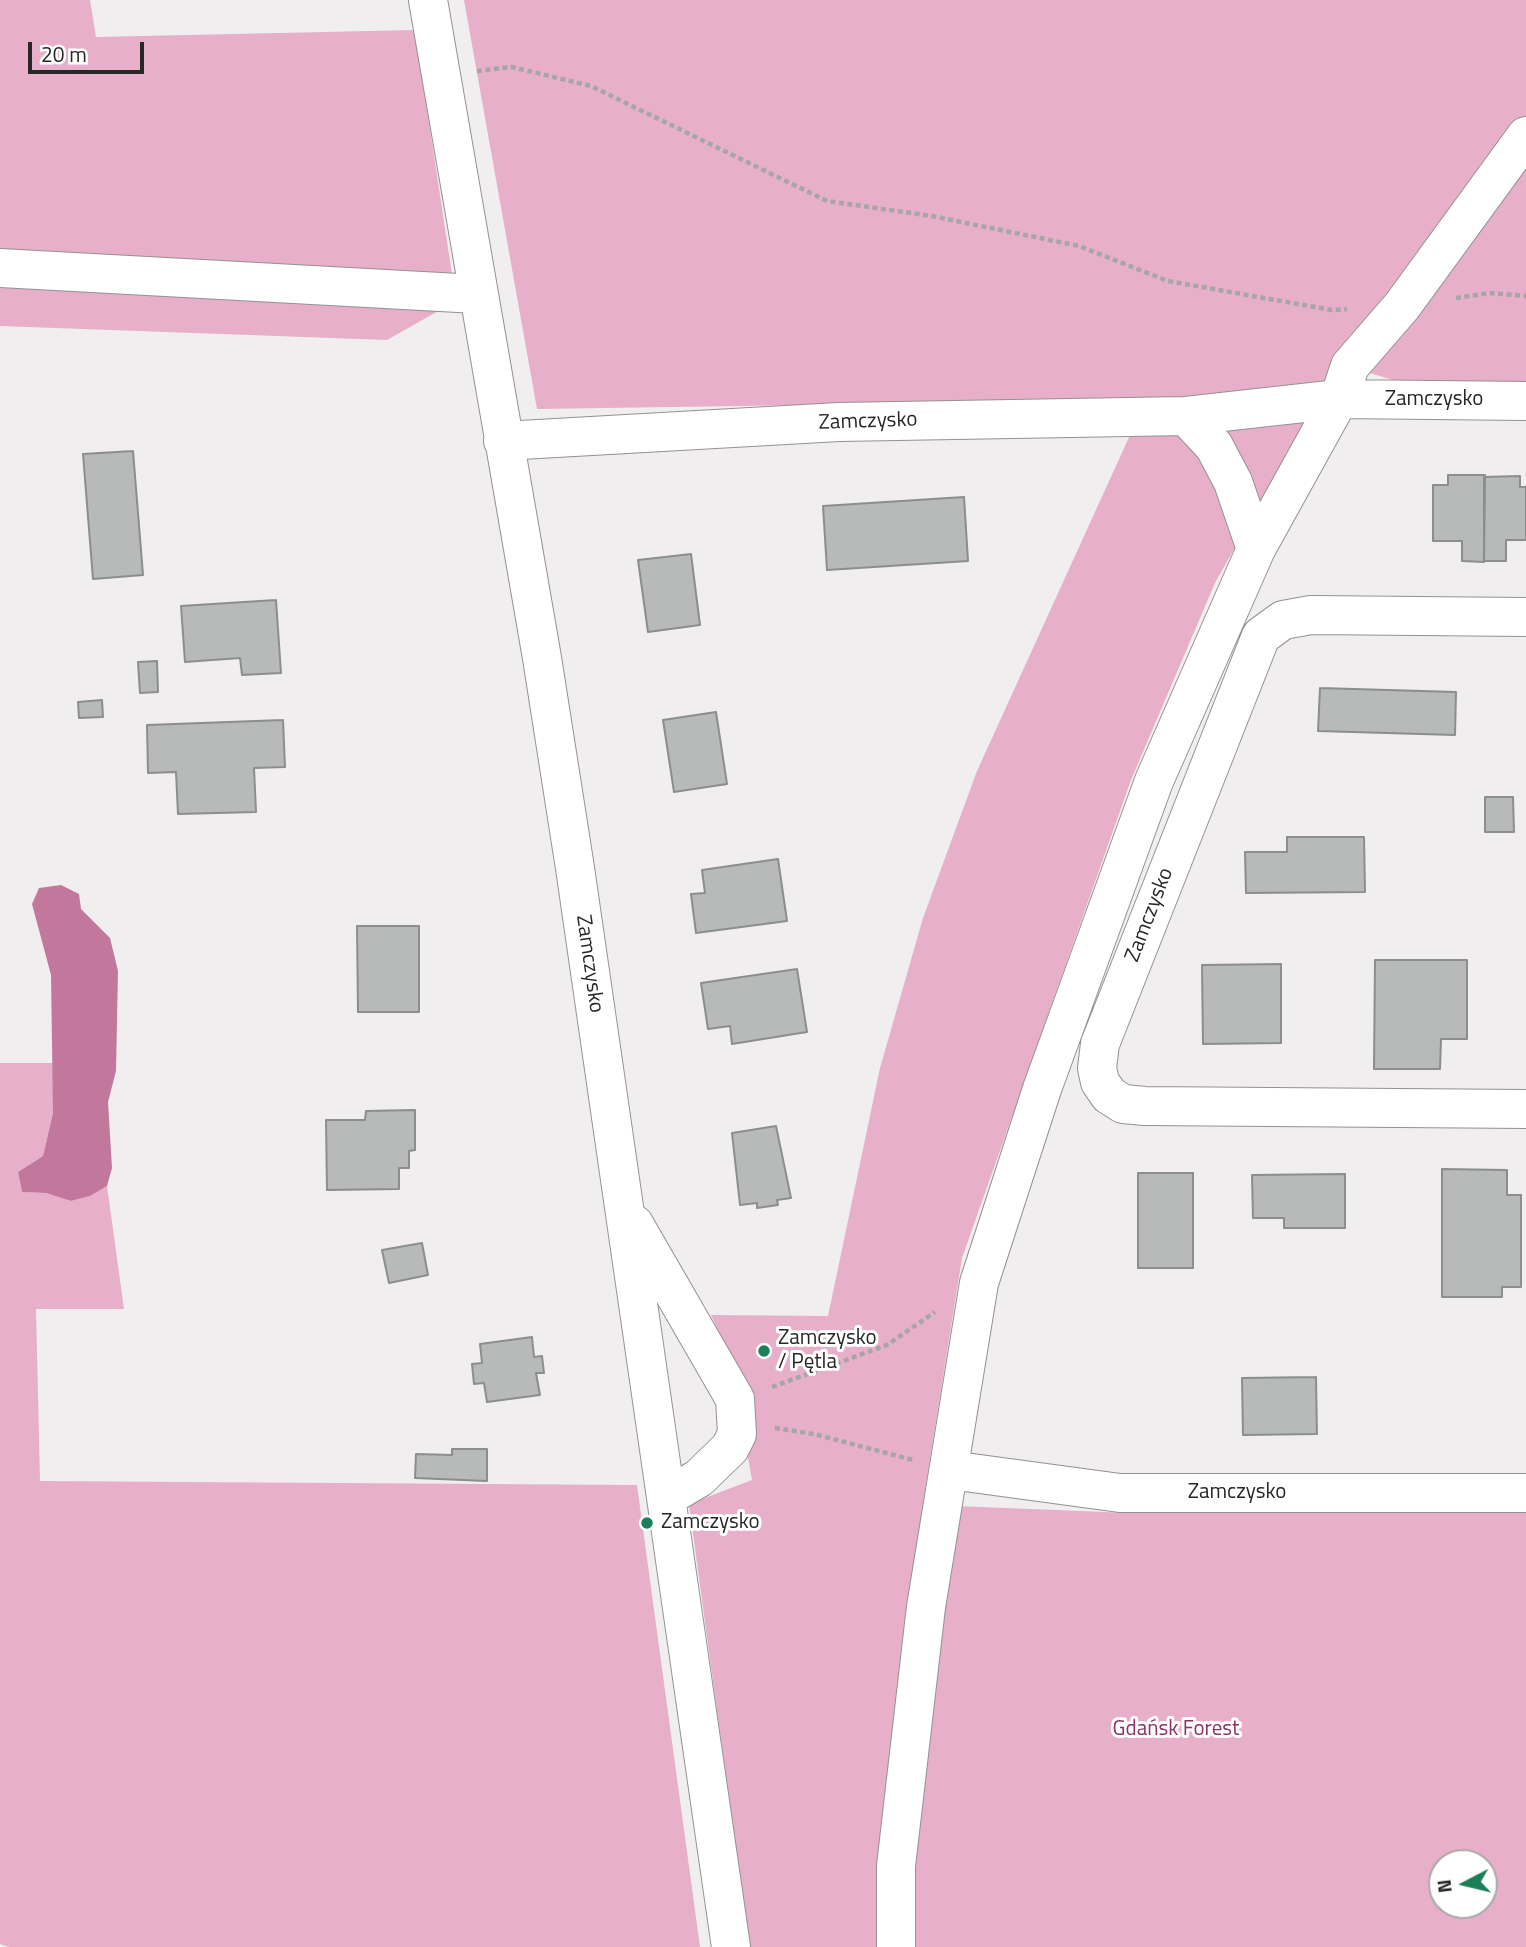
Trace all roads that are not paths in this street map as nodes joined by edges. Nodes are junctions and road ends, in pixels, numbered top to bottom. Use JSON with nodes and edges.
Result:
{"nodes":[{"id":1,"x":428,"y":0,"type":"edge"},
{"id":2,"x":1526,"y":135,"type":"edge"},
{"id":3,"x":0,"y":268,"type":"edge"},
{"id":4,"x":477,"y":294,"type":"junction"},
{"id":5,"x":1339,"y":399,"type":"junction"},
{"id":6,"x":1526,"y":401,"type":"edge"},
{"id":7,"x":1186,"y":416,"type":"junction"},
{"id":8,"x":503,"y":441,"type":"junction"},
{"id":9,"x":1256,"y":549,"type":"junction"},
{"id":10,"x":1526,"y":617,"type":"edge"},
{"id":11,"x":1526,"y":1109,"type":"edge"},
{"id":12,"x":625,"y":1209,"type":"junction"},
{"id":13,"x":950,"y":1470,"type":"junction"},
{"id":14,"x":1526,"y":1493,"type":"edge"},
{"id":15,"x":667,"y":1497,"type":"junction"},
{"id":16,"x":731,"y":1947,"type":"edge"},
{"id":17,"x":896,"y":1947,"type":"edge"}],
"edges":[{"from":1,"to":4,"type":"street","name":"Zamczysko"},
{"from":2,"to":5,"type":"street"},
{"from":3,"to":4,"type":"street"},
{"from":4,"to":8,"type":"street","name":"Zamczysko"},
{"from":5,"to":6,"type":"street","name":"Zamczysko"},
{"from":5,"to":7,"type":"street","name":"Zamczysko"},
{"from":5,"to":9,"type":"street"},
{"from":7,"to":8,"type":"street","name":"Zamczysko"},
{"from":7,"to":9,"type":"street"},
{"from":8,"to":12,"type":"street","name":"Zamczysko"},
{"from":9,"to":13,"type":"street"},
{"from":10,"to":11,"type":"street","name":"Zamczysko"},
{"from":12,"to":15,"type":"street","name":"Zamczysko"},
{"from":12,"to":15,"type":"street"},
{"from":13,"to":14,"type":"street","name":"Zamczysko"},
{"from":13,"to":17,"type":"street"},
{"from":15,"to":16,"type":"street","name":"Zamczysko"}]}
